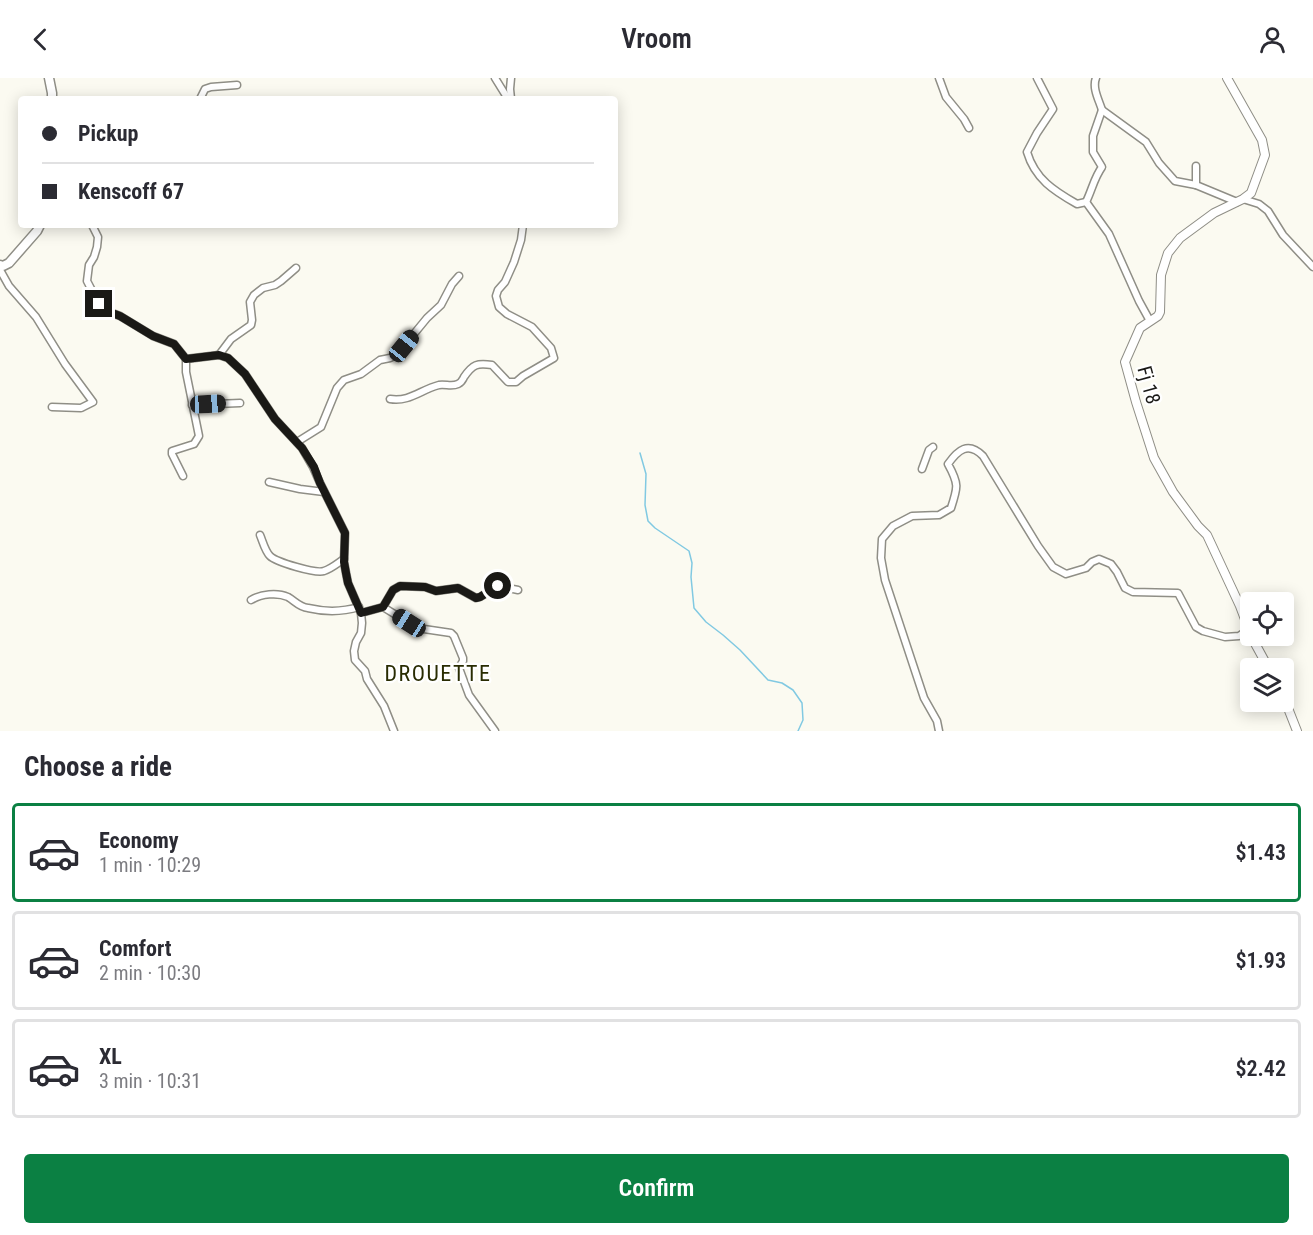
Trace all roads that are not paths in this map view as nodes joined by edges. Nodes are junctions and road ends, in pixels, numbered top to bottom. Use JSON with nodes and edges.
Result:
{"nodes":[{"id":1,"x":49,"y":78,"type":"edge"},
{"id":2,"x":495,"y":78,"type":"edge"},
{"id":3,"x":512,"y":78,"type":"edge"},
{"id":4,"x":939,"y":78,"type":"edge"},
{"id":5,"x":1037,"y":78,"type":"edge"},
{"id":6,"x":1096,"y":78,"type":"edge"},
{"id":7,"x":1227,"y":78,"type":"edge"},
{"id":8,"x":237,"y":85,"type":"dead end"},
{"id":9,"x":54,"y":96,"type":"edge"},
{"id":10,"x":202,"y":96,"type":"edge"},
{"id":11,"x":508,"y":96,"type":"edge"},
{"id":12,"x":510,"y":96,"type":"edge"},
{"id":13,"x":1102,"y":110,"type":"junction"},
{"id":14,"x":969,"y":128,"type":"dead end"},
{"id":15,"x":1196,"y":166,"type":"dead end"},
{"id":16,"x":1196,"y":184,"type":"junction"},
{"id":17,"x":1240,"y":201,"type":"junction"},
{"id":18,"x":1086,"y":202,"type":"junction"},
{"id":19,"x":38,"y":228,"type":"edge"},
{"id":20,"x":94,"y":228,"type":"edge"},
{"id":21,"x":523,"y":228,"type":"edge"},
{"id":22,"x":0,"y":266,"type":"edge"},
{"id":23,"x":1313,"y":267,"type":"edge"},
{"id":24,"x":296,"y":268,"type":"dead end"},
{"id":25,"x":0,"y":270,"type":"edge"},
{"id":26,"x":459,"y":276,"type":"dead end"},
{"id":27,"x":1150,"y":321,"type":"junction"},
{"id":28,"x":219,"y":355,"type":"junction"},
{"id":29,"x":186,"y":359,"type":"junction"},
{"id":30,"x":390,"y":399,"type":"dead end"},
{"id":31,"x":240,"y":403,"type":"dead end"},
{"id":32,"x":192,"y":405,"type":"junction"},
{"id":33,"x":52,"y":407,"type":"dead end"},
{"id":34,"x":297,"y":442,"type":"junction"},
{"id":35,"x":933,"y":447,"type":"dead end"},
{"id":36,"x":922,"y":469,"type":"dead end"},
{"id":37,"x":183,"y":476,"type":"dead end"},
{"id":38,"x":268,"y":482,"type":"dead end"},
{"id":39,"x":324,"y":492,"type":"junction"},
{"id":40,"x":260,"y":535,"type":"dead end"},
{"id":41,"x":344,"y":559,"type":"junction"},
{"id":42,"x":518,"y":590,"type":"dead end"},
{"id":43,"x":251,"y":600,"type":"dead end"},
{"id":44,"x":1240,"y":606,"type":"edge"},
{"id":45,"x":383,"y":607,"type":"junction"},
{"id":46,"x":360,"y":610,"type":"junction"},
{"id":47,"x":1240,"y":636,"type":"edge"},
{"id":48,"x":1290,"y":712,"type":"edge"},
{"id":49,"x":394,"y":731,"type":"edge"},
{"id":50,"x":495,"y":731,"type":"edge"},
{"id":51,"x":939,"y":731,"type":"edge"},
{"id":52,"x":1297,"y":731,"type":"edge"}],
"edges":[{"from":1,"to":9,"type":"main road"},
{"from":2,"to":11,"type":"street"},
{"from":3,"to":12,"type":"street"},
{"from":4,"to":14,"type":"street"},
{"from":5,"to":18,"type":"street"},
{"from":6,"to":13,"type":"street"},
{"from":7,"to":17,"type":"street"},
{"from":8,"to":10,"type":"street"},
{"from":13,"to":16,"type":"street"},
{"from":13,"to":18,"type":"street"},
{"from":15,"to":16,"type":"street"},
{"from":16,"to":17,"type":"street"},
{"from":17,"to":23,"type":"street"},
{"from":17,"to":27,"type":"street","name":"Fj 18"},
{"from":18,"to":27,"type":"street"},
{"from":19,"to":22,"type":"main road"},
{"from":20,"to":29,"type":"street"},
{"from":21,"to":30,"type":"street"},
{"from":24,"to":28,"type":"street"},
{"from":25,"to":33,"type":"street"},
{"from":26,"to":34,"type":"street"},
{"from":27,"to":44,"type":"street","name":"Fj 18"},
{"from":28,"to":29,"type":"street"},
{"from":28,"to":34,"type":"street"},
{"from":29,"to":32,"type":"street"},
{"from":31,"to":32,"type":"street"},
{"from":32,"to":37,"type":"street"},
{"from":34,"to":39,"type":"street"},
{"from":35,"to":36,"type":"street"},
{"from":38,"to":39,"type":"street"},
{"from":39,"to":41,"type":"street"},
{"from":40,"to":41,"type":"street"},
{"from":41,"to":46,"type":"street"},
{"from":42,"to":45,"type":"street"},
{"from":43,"to":46,"type":"street"},
{"from":45,"to":46,"type":"street"},
{"from":45,"to":50,"type":"street"},
{"from":46,"to":49,"type":"street"},
{"from":47,"to":51,"type":"street"},
{"from":48,"to":52,"type":"street"}]}
